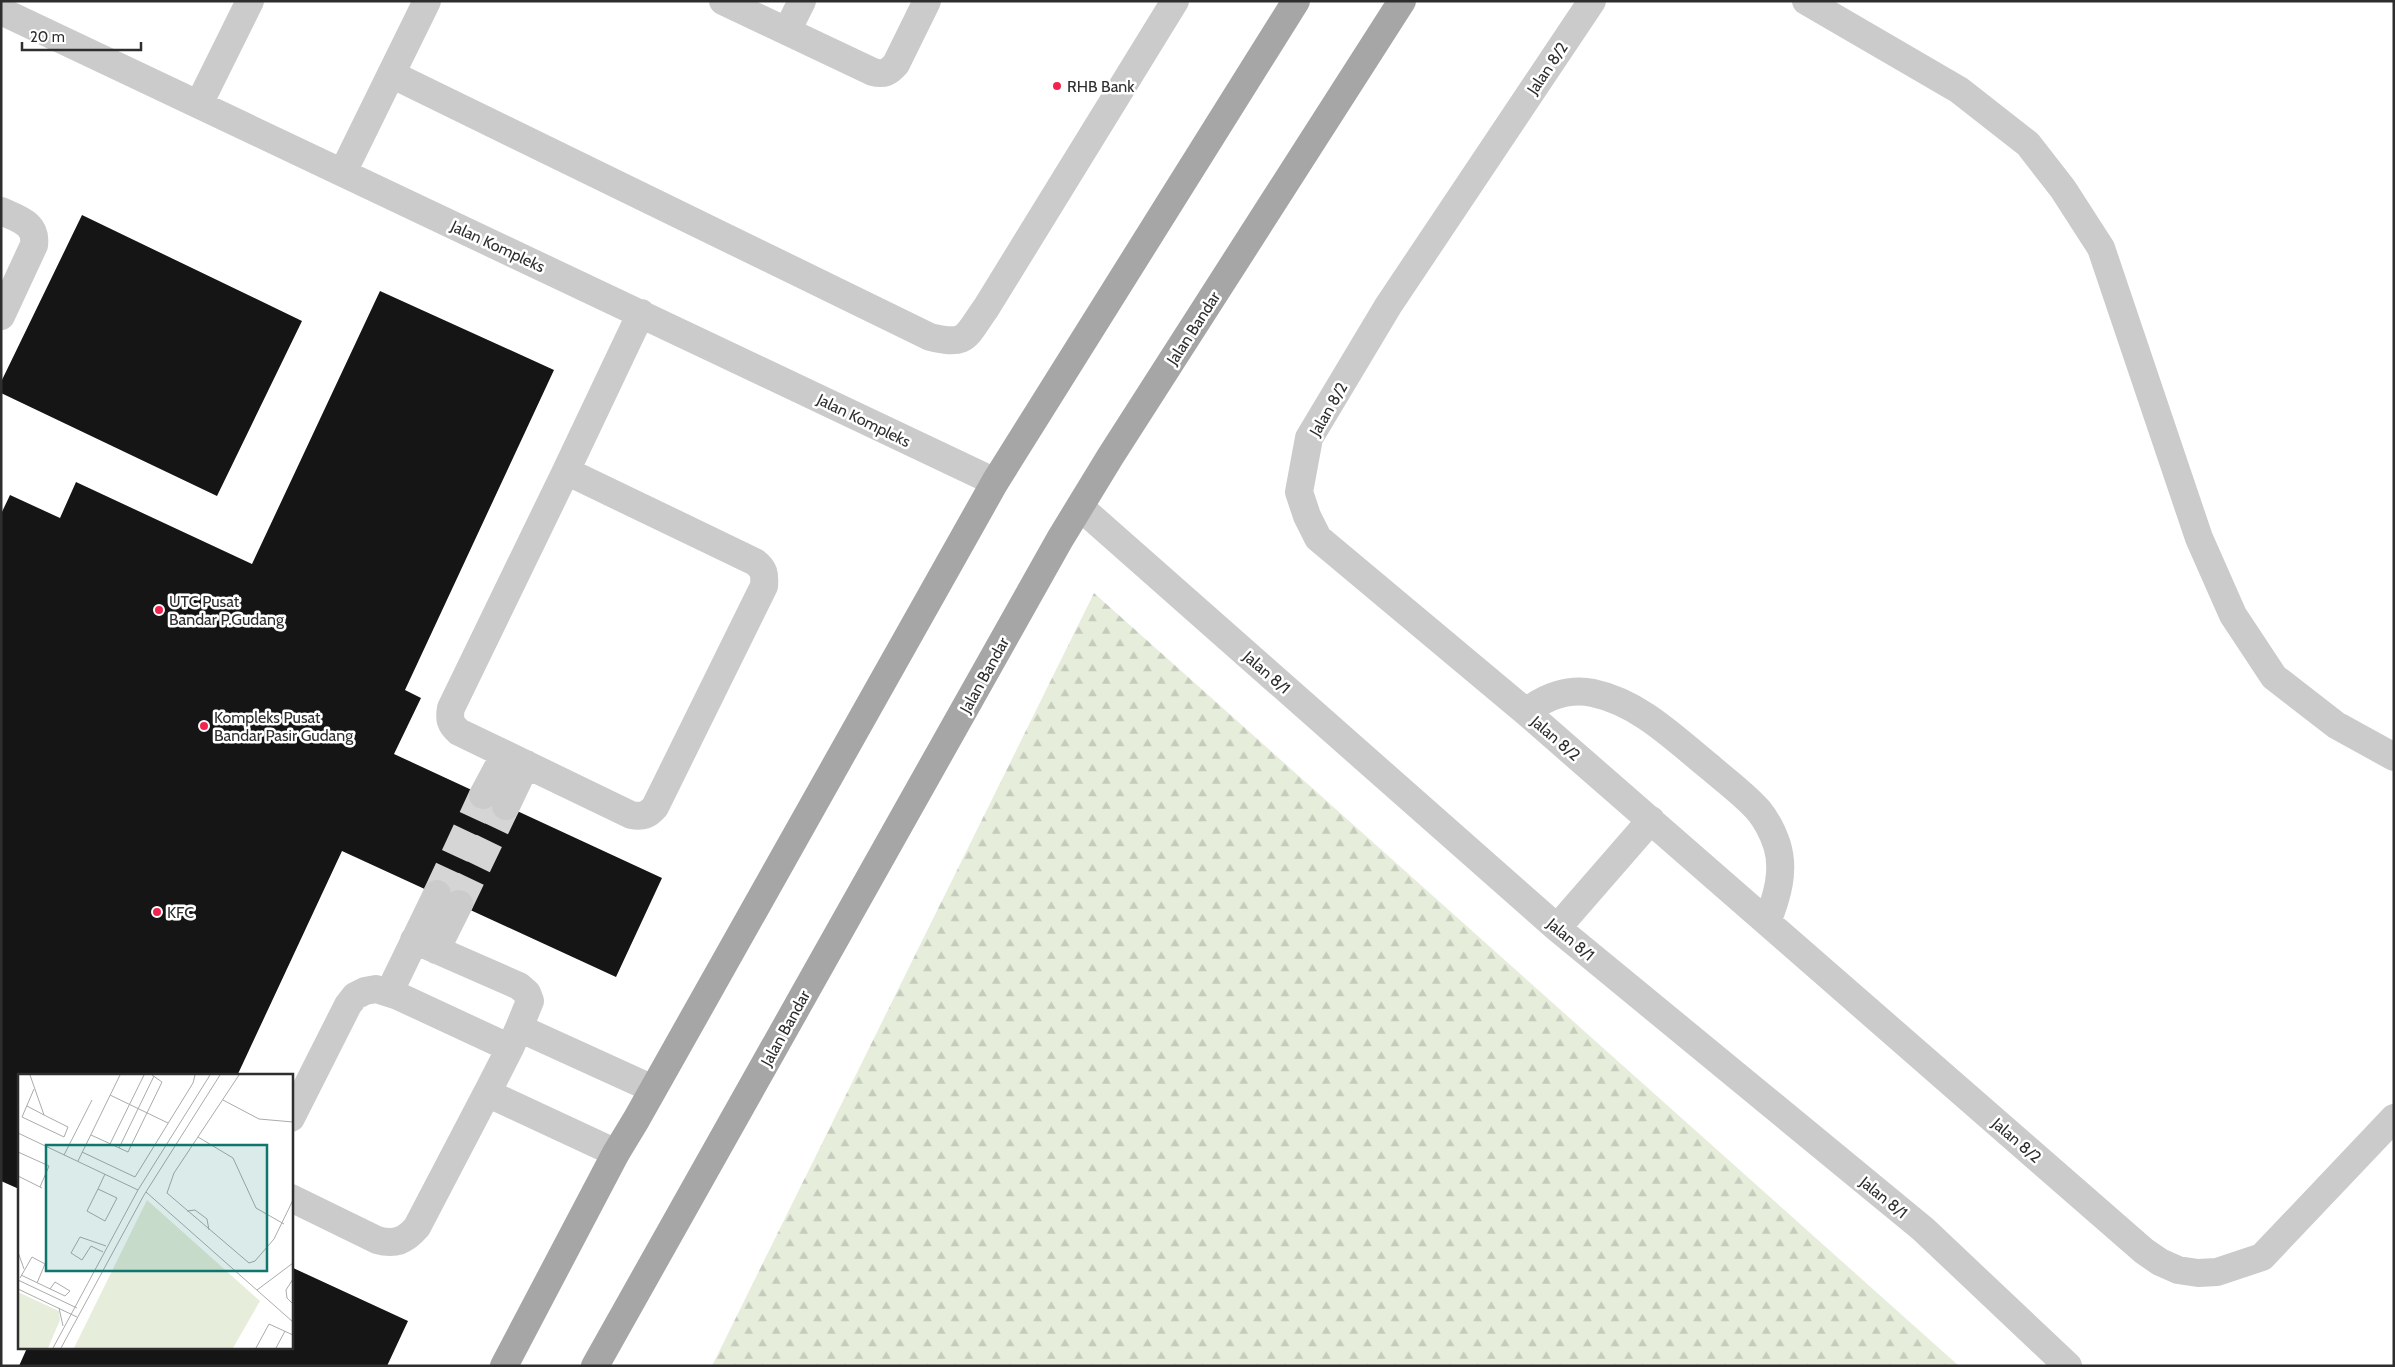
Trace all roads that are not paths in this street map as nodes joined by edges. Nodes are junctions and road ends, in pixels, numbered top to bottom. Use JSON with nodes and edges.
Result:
{"nodes":[{"id":1,"x":250,"y":1,"type":"edge"},
{"id":2,"x":427,"y":1,"type":"edge"},
{"id":3,"x":723,"y":1,"type":"edge"},
{"id":4,"x":802,"y":1,"type":"edge"},
{"id":5,"x":927,"y":1,"type":"edge"},
{"id":6,"x":1175,"y":1,"type":"edge"},
{"id":7,"x":1296,"y":1,"type":"edge"},
{"id":8,"x":1402,"y":1,"type":"edge"},
{"id":9,"x":1592,"y":1,"type":"edge"},
{"id":10,"x":1806,"y":1,"type":"edge"},
{"id":11,"x":1,"y":11,"type":"edge"},
{"id":12,"x":788,"y":31,"type":"junction"},
{"id":13,"x":391,"y":74,"type":"junction"},
{"id":14,"x":199,"y":104,"type":"junction"},
{"id":15,"x":343,"y":172,"type":"junction"},
{"id":16,"x":1,"y":211,"type":"edge"},
{"id":17,"x":641,"y":313,"type":"junction"},
{"id":18,"x":1,"y":316,"type":"edge"},
{"id":19,"x":566,"y":471,"type":"junction"},
{"id":20,"x":995,"y":482,"type":"junction"},
{"id":21,"x":1080,"y":507,"type":"junction"},
{"id":22,"x":1526,"y":712,"type":"junction"},
{"id":23,"x":2394,"y":756,"type":"edge"},
{"id":24,"x":516,"y":759,"type":"junction"},
{"id":25,"x":495,"y":801,"type":"tunnel mouth"},
{"id":26,"x":1650,"y":820,"type":"junction"},
{"id":27,"x":448,"y":899,"type":"tunnel mouth"},
{"id":28,"x":1767,"y":922,"type":"junction"},
{"id":29,"x":1557,"y":928,"type":"junction"},
{"id":30,"x":425,"y":945,"type":"junction"},
{"id":31,"x":389,"y":992,"type":"junction"},
{"id":32,"x":515,"y":1038,"type":"junction"},
{"id":33,"x":653,"y":1089,"type":"junction"},
{"id":34,"x":487,"y":1094,"type":"junction"},
{"id":35,"x":292,"y":1116,"type":"edge"},
{"id":36,"x":2394,"y":1118,"type":"edge"},
{"id":37,"x":616,"y":1153,"type":"junction"},
{"id":38,"x":292,"y":1198,"type":"edge"},
{"id":39,"x":504,"y":1366,"type":"edge"},
{"id":40,"x":595,"y":1366,"type":"edge"},
{"id":41,"x":2068,"y":1366,"type":"edge"}],
"edges":[{"from":1,"to":14,"type":"street"},
{"from":2,"to":13,"type":"street"},
{"from":3,"to":12,"type":"street"},
{"from":4,"to":12,"type":"street"},
{"from":5,"to":12,"type":"street"},
{"from":6,"to":13,"type":"street"},
{"from":7,"to":20,"type":"main road"},
{"from":8,"to":21,"type":"main road","name":"Jalan Bandar"},
{"from":9,"to":22,"type":"street","name":"Jalan 8/2"},
{"from":10,"to":23,"type":"street"},
{"from":11,"to":14,"type":"street","name":"Jalan Kompleks"},
{"from":13,"to":15,"type":"street"},
{"from":14,"to":15,"type":"street","name":"Jalan Kompleks"},
{"from":15,"to":17,"type":"street","name":"Jalan Kompleks"},
{"from":16,"to":18,"type":"street"},
{"from":17,"to":19,"type":"street"},
{"from":17,"to":20,"type":"street","name":"Jalan Kompleks"},
{"from":19,"to":24,"type":"street"},
{"from":19,"to":24,"type":"street"},
{"from":20,"to":33,"type":"main road"},
{"from":21,"to":29,"type":"street","name":"Jalan 8/1"},
{"from":21,"to":40,"type":"main road","name":"Jalan Bandar"},
{"from":22,"to":26,"type":"street","name":"Jalan 8/2"},
{"from":22,"to":28,"type":"street"},
{"from":24,"to":25,"type":"street"},
{"from":26,"to":28,"type":"street","name":"Jalan 8/2"},
{"from":26,"to":29,"type":"street"},
{"from":27,"to":30,"type":"street"},
{"from":28,"to":36,"type":"street","name":"Jalan 8/2"},
{"from":29,"to":41,"type":"street","name":"Jalan 8/1"},
{"from":30,"to":31,"type":"street"},
{"from":30,"to":32,"type":"street"},
{"from":31,"to":32,"type":"street"},
{"from":31,"to":35,"type":"street"},
{"from":32,"to":33,"type":"street"},
{"from":32,"to":34,"type":"street"},
{"from":33,"to":37,"type":"main road"},
{"from":34,"to":37,"type":"street"},
{"from":34,"to":38,"type":"street"},
{"from":37,"to":39,"type":"main road"}]}
